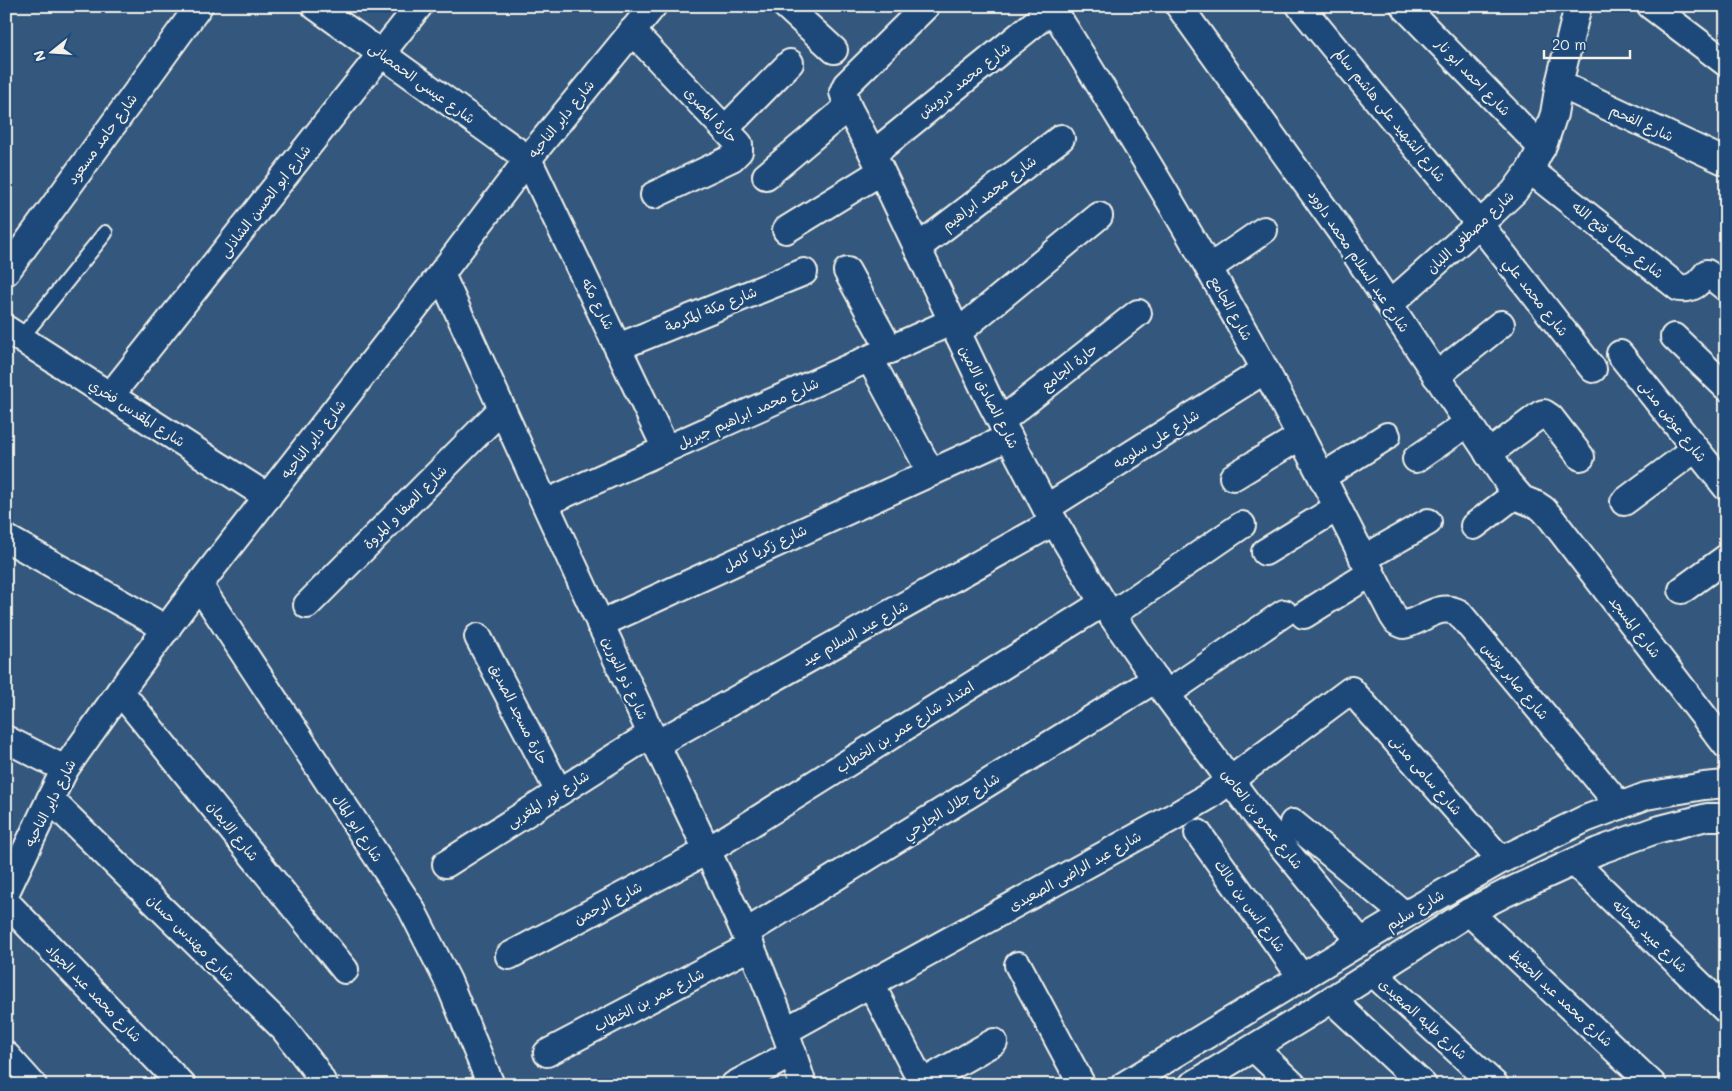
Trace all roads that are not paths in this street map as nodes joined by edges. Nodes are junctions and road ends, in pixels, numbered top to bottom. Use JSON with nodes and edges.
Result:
{"nodes":[{"id":1,"x":199,"y":6,"type":"edge"},
{"id":2,"x":315,"y":6,"type":"edge"},
{"id":3,"x":419,"y":6,"type":"edge"},
{"id":4,"x":653,"y":6,"type":"edge"},
{"id":5,"x":786,"y":6,"type":"edge"},
{"id":6,"x":926,"y":6,"type":"edge"},
{"id":7,"x":1179,"y":6,"type":"edge"},
{"id":8,"x":1300,"y":6,"type":"edge"},
{"id":9,"x":1404,"y":6,"type":"edge"},
{"id":10,"x":1578,"y":6,"type":"edge"},
{"id":11,"x":1651,"y":6,"type":"edge"},
{"id":12,"x":1055,"y":8,"type":"edge"},
{"id":13,"x":632,"y":32,"type":"junction"},
{"id":14,"x":834,"y":50,"type":"dead end"},
{"id":15,"x":382,"y":54,"type":"junction"},
{"id":16,"x":790,"y":63,"type":"dead end"},
{"id":17,"x":1726,"y":63,"type":"edge"},
{"id":18,"x":1559,"y":84,"type":"junction"},
{"id":19,"x":847,"y":96,"type":"junction"},
{"id":20,"x":726,"y":129,"type":"junction"},
{"id":21,"x":1061,"y":138,"type":"dead end"},
{"id":22,"x":528,"y":159,"type":"junction"},
{"id":23,"x":1536,"y":159,"type":"junction"},
{"id":24,"x":1726,"y":162,"type":"edge"},
{"id":25,"x":876,"y":163,"type":"junction"},
{"id":26,"x":766,"y":176,"type":"dead end"},
{"id":27,"x":654,"y":195,"type":"dead end"},
{"id":28,"x":1100,"y":216,"type":"dead end"},
{"id":29,"x":1480,"y":224,"type":"junction"},
{"id":30,"x":786,"y":230,"type":"dead end"},
{"id":31,"x":1264,"y":230,"type":"dead end"},
{"id":32,"x":105,"y":233,"type":"dead end"},
{"id":33,"x":917,"y":248,"type":"junction"},
{"id":34,"x":1209,"y":268,"type":"junction"},
{"id":35,"x":847,"y":271,"type":"dead end"},
{"id":36,"x":6,"y":272,"type":"edge"},
{"id":37,"x":804,"y":272,"type":"dead end"},
{"id":38,"x":441,"y":274,"type":"junction"},
{"id":39,"x":1716,"y":280,"type":"edge"},
{"id":40,"x":1390,"y":304,"type":"junction"},
{"id":41,"x":1138,"y":313,"type":"dead end"},
{"id":42,"x":1501,"y":324,"type":"dead end"},
{"id":43,"x":954,"y":328,"type":"junction"},
{"id":44,"x":14,"y":334,"type":"edge"},
{"id":45,"x":1674,"y":337,"type":"dead end"},
{"id":46,"x":618,"y":348,"type":"junction"},
{"id":47,"x":880,"y":354,"type":"junction"},
{"id":48,"x":1620,"y":354,"type":"dead end"},
{"id":49,"x":1265,"y":370,"type":"junction"},
{"id":50,"x":1593,"y":370,"type":"dead end"},
{"id":51,"x":1436,"y":376,"type":"junction"},
{"id":52,"x":1726,"y":387,"type":"edge"},
{"id":53,"x":110,"y":396,"type":"junction"},
{"id":54,"x":502,"y":409,"type":"junction"},
{"id":55,"x":1468,"y":423,"type":"junction"},
{"id":56,"x":1005,"y":429,"type":"junction"},
{"id":57,"x":1301,"y":436,"type":"junction"},
{"id":58,"x":1388,"y":436,"type":"dead end"},
{"id":59,"x":666,"y":449,"type":"junction"},
{"id":60,"x":1695,"y":449,"type":"junction"},
{"id":61,"x":1488,"y":454,"type":"junction"},
{"id":62,"x":1416,"y":458,"type":"dead end"},
{"id":63,"x":1581,"y":458,"type":"dead end"},
{"id":64,"x":931,"y":472,"type":"junction"},
{"id":65,"x":1233,"y":477,"type":"dead end"},
{"id":66,"x":1322,"y":477,"type":"junction"},
{"id":67,"x":1726,"y":487,"type":"edge"},
{"id":68,"x":1516,"y":494,"type":"junction"},
{"id":69,"x":268,"y":497,"type":"junction"},
{"id":70,"x":1624,"y":502,"type":"dead end"},
{"id":71,"x":545,"y":503,"type":"junction"},
{"id":72,"x":1337,"y":508,"type":"junction"},
{"id":73,"x":1543,"y":509,"type":"joint"},
{"id":74,"x":1050,"y":515,"type":"junction"},
{"id":75,"x":1428,"y":522,"type":"dead end"},
{"id":76,"x":1242,"y":525,"type":"dead end"},
{"id":77,"x":1474,"y":526,"type":"dead end"},
{"id":78,"x":6,"y":538,"type":"edge"},
{"id":79,"x":1265,"y":552,"type":"dead end"},
{"id":80,"x":1726,"y":558,"type":"edge"},
{"id":81,"x":1367,"y":566,"type":"junction"},
{"id":82,"x":199,"y":585,"type":"junction"},
{"id":83,"x":1682,"y":590,"type":"dead end"},
{"id":84,"x":307,"y":605,"type":"dead end"},
{"id":85,"x":1107,"y":609,"type":"junction"},
{"id":86,"x":1393,"y":616,"type":"joint"},
{"id":87,"x":600,"y":624,"type":"junction"},
{"id":88,"x":167,"y":628,"type":"junction"},
{"id":89,"x":478,"y":636,"type":"dead end"},
{"id":90,"x":1161,"y":686,"type":"junction"},
{"id":91,"x":1351,"y":690,"type":"joint"},
{"id":92,"x":120,"y":691,"type":"junction"},
{"id":93,"x":6,"y":739,"type":"edge"},
{"id":94,"x":654,"y":739,"type":"junction"},
{"id":95,"x":1726,"y":745,"type":"edge"},
{"id":96,"x":65,"y":769,"type":"junction"},
{"id":97,"x":1230,"y":780,"type":"junction"},
{"id":98,"x":1726,"y":784,"type":"edge"},
{"id":99,"x":559,"y":792,"type":"junction"},
{"id":100,"x":50,"y":799,"type":"junction"},
{"id":101,"x":1620,"y":806,"type":"junction"},
{"id":102,"x":1726,"y":817,"type":"edge"},
{"id":103,"x":1293,"y":823,"type":"dead end"},
{"id":104,"x":1198,"y":833,"type":"dead end"},
{"id":105,"x":707,"y":851,"type":"junction"},
{"id":106,"x":1501,"y":860,"type":"junction"},
{"id":107,"x":1574,"y":862,"type":"junction"},
{"id":108,"x":446,"y":864,"type":"dead end"},
{"id":109,"x":6,"y":892,"type":"edge"},
{"id":110,"x":6,"y":902,"type":"edge"},
{"id":111,"x":1469,"y":912,"type":"junction"},
{"id":112,"x":1405,"y":915,"type":"junction"},
{"id":113,"x":748,"y":940,"type":"junction"},
{"id":114,"x":1361,"y":942,"type":"junction"},
{"id":115,"x":510,"y":956,"type":"dead end"},
{"id":116,"x":1018,"y":965,"type":"dead end"},
{"id":117,"x":345,"y":970,"type":"dead end"},
{"id":118,"x":1373,"y":973,"type":"junction"},
{"id":119,"x":1302,"y":978,"type":"junction"},
{"id":120,"x":871,"y":984,"type":"junction"},
{"id":121,"x":1332,"y":1000,"type":"junction"},
{"id":122,"x":1726,"y":1010,"type":"edge"},
{"id":123,"x":789,"y":1042,"type":"junction"},
{"id":124,"x":994,"y":1042,"type":"dead end"},
{"id":125,"x":1254,"y":1048,"type":"junction"},
{"id":126,"x":547,"y":1053,"type":"dead end"},
{"id":127,"x":6,"y":1055,"type":"edge"},
{"id":128,"x":313,"y":1080,"type":"edge"},
{"id":129,"x":923,"y":1084,"type":"edge"},
{"id":130,"x":33,"y":1085,"type":"edge"},
{"id":131,"x":182,"y":1085,"type":"edge"},
{"id":132,"x":491,"y":1085,"type":"edge"},
{"id":133,"x":734,"y":1085,"type":"edge"},
{"id":134,"x":803,"y":1085,"type":"edge"},
{"id":135,"x":1082,"y":1085,"type":"edge"},
{"id":136,"x":1124,"y":1085,"type":"edge"},
{"id":137,"x":1192,"y":1085,"type":"edge"},
{"id":138,"x":1294,"y":1085,"type":"edge"},
{"id":139,"x":1422,"y":1085,"type":"edge"},
{"id":140,"x":1495,"y":1085,"type":"edge"},
{"id":141,"x":1653,"y":1085,"type":"edge"}],
"edges":[{"from":1,"to":36,"type":"street","name":"شارع حامد مسعود"},
{"from":2,"to":15,"type":"street","name":"شارع عيسى الحمصانى"},
{"from":3,"to":15,"type":"street","name":"شارع ابو الحسن الشاذلى"},
{"from":4,"to":13,"type":"street","name":"شارع داير الناحيه"},
{"from":5,"to":14,"type":"street"},
{"from":6,"to":19,"type":"street"},
{"from":7,"to":40,"type":"street","name":"شارع عبد السلام محمد داوود"},
{"from":8,"to":29,"type":"street","name":"شارع الشهيد على هاشم سالم"},
{"from":9,"to":23,"type":"street","name":"شارع احمد ابو نار"},
{"from":10,"to":18,"type":"street","name":"شارع مصطفى اللبان"},
{"from":11,"to":17,"type":"street"},
{"from":12,"to":25,"type":"street","name":"شارع محمد درويش"},
{"from":12,"to":34,"type":"street","name":"شارع الجامع"},
{"from":13,"to":20,"type":"street","name":"حارة المصرى"},
{"from":13,"to":22,"type":"street","name":"شارع داير الناحيه"},
{"from":15,"to":22,"type":"street","name":"شارع عيسى الحمصانى"},
{"from":15,"to":53,"type":"street","name":"شارع ابو الحسن الشاذلى"},
{"from":16,"to":20,"type":"street"},
{"from":18,"to":23,"type":"street","name":"شارع مصطفى اللبان"},
{"from":18,"to":24,"type":"street","name":"شارع الفحم"},
{"from":19,"to":25,"type":"street","name":"شارع الصادق الامين"},
{"from":19,"to":26,"type":"street"},
{"from":20,"to":27,"type":"street","name":"حارة المصرى"},
{"from":21,"to":33,"type":"street","name":"شارع محمد ابراهيم"},
{"from":22,"to":38,"type":"street","name":"شارع داير الناحيه"},
{"from":22,"to":46,"type":"street","name":"شارع مكه"},
{"from":23,"to":29,"type":"street","name":"شارع مصطفى اللبان"},
{"from":23,"to":39,"type":"street","name":"شارع جمال فتح الله"},
{"from":25,"to":30,"type":"street","name":"شارع محمد درويش"},
{"from":25,"to":33,"type":"street","name":"شارع الصادق الامين"},
{"from":28,"to":43,"type":"street","name":"شارع محمد ابراهيم جبريل"},
{"from":29,"to":40,"type":"street","name":"شارع مصطفى اللبان"},
{"from":29,"to":50,"type":"street","name":"شارع محمد علي"},
{"from":31,"to":34,"type":"street"},
{"from":32,"to":44,"type":"lane"},
{"from":33,"to":43,"type":"street","name":"شارع الصادق الامين"},
{"from":34,"to":49,"type":"street","name":"شارع الجامع"},
{"from":35,"to":47,"type":"street"},
{"from":37,"to":46,"type":"street","name":"شارع مكة المكرمة"},
{"from":38,"to":54,"type":"street","name":"شارع ذو النورين"},
{"from":38,"to":69,"type":"street","name":"شارع داير الناحيه"},
{"from":40,"to":51,"type":"street","name":"شارع عبد السلام محمد داوود"},
{"from":41,"to":56,"type":"street","name":"حارة الجامع"},
{"from":42,"to":51,"type":"street"},
{"from":43,"to":47,"type":"street","name":"شارع محمد ابراهيم جبريل"},
{"from":43,"to":56,"type":"street","name":"شارع الصادق الامين"},
{"from":44,"to":53,"type":"street","name":"شارع المقدس فخري"},
{"from":45,"to":52,"type":"street"},
{"from":46,"to":59,"type":"street","name":"شارع مكه"},
{"from":47,"to":59,"type":"street","name":"شارع محمد ابراهيم جبريل"},
{"from":47,"to":64,"type":"street"},
{"from":48,"to":60,"type":"street","name":"شارع عوض مدنى"},
{"from":49,"to":57,"type":"street","name":"شارع الجامع"},
{"from":49,"to":74,"type":"street","name":"شارع على سلومه"},
{"from":51,"to":55,"type":"street","name":"شارع عبد السلام محمد داوود"},
{"from":53,"to":69,"type":"street","name":"شارع المقدس فخري"},
{"from":54,"to":71,"type":"street","name":"شارع ذو النورين"},
{"from":54,"to":84,"type":"street","name":"شارع الصفا و المروة"},
{"from":55,"to":61,"type":"street","name":"شارع عبد السلام محمد داوود"},
{"from":55,"to":62,"type":"street"},
{"from":56,"to":64,"type":"street","name":"شارع زكريا كامل"},
{"from":56,"to":74,"type":"street","name":"شارع الصادق الامين"},
{"from":57,"to":65,"type":"street"},
{"from":57,"to":66,"type":"street","name":"شارع الجامع"},
{"from":58,"to":66,"type":"street"},
{"from":59,"to":71,"type":"street","name":"شارع محمد ابراهيم جبريل"},
{"from":60,"to":67,"type":"street","name":"شارع عوض مدنى"},
{"from":60,"to":70,"type":"street"},
{"from":61,"to":63,"type":"street"},
{"from":61,"to":68,"type":"street","name":"شارع عبد السلام محمد داوود"},
{"from":64,"to":87,"type":"street","name":"شارع زكريا كامل"},
{"from":66,"to":72,"type":"street","name":"شارع الجامع"},
{"from":68,"to":73,"type":"street","name":"شارع عبد السلام محمد داوود"},
{"from":68,"to":77,"type":"street"},
{"from":69,"to":82,"type":"street","name":"شارع داير الناحيه"},
{"from":71,"to":87,"type":"street","name":"شارع ذو النورين"},
{"from":72,"to":79,"type":"street"},
{"from":72,"to":81,"type":"street","name":"شارع الجامع"},
{"from":73,"to":95,"type":"street","name":"شارع المسجد"},
{"from":74,"to":85,"type":"street","name":"شارع الصادق الامين"},
{"from":74,"to":94,"type":"street","name":"شارع عبد السلام عيد"},
{"from":75,"to":81,"type":"street","name":"شارع جلال الجارحي"},
{"from":76,"to":85,"type":"street","name":"امتداد شارع عمر بن الخطاب"},
{"from":78,"to":88,"type":"street"},
{"from":80,"to":83,"type":"street"},
{"from":81,"to":86,"type":"street","name":"شارع الجامع"},
{"from":81,"to":90,"type":"street","name":"شارع جلال الجارحي"},
{"from":82,"to":88,"type":"street","name":"شارع داير الناحيه"},
{"from":82,"to":132,"type":"street","name":"شارع ابو المال"},
{"from":85,"to":90,"type":"street","name":"شارع الصادق الامين"},
{"from":85,"to":105,"type":"street","name":"امتداد شارع عمر بن الخطاب"},
{"from":86,"to":101,"type":"street","name":"شارع صابر يونس"},
{"from":87,"to":94,"type":"street","name":"شارع ذو النورين"},
{"from":88,"to":92,"type":"street","name":"شارع داير الناحيه"},
{"from":89,"to":99,"type":"street","name":"حارة مسجد الصديق"},
{"from":90,"to":97,"type":"street","name":"شارع عمرو بن العاص"},
{"from":90,"to":113,"type":"street","name":"شارع جلال الجارحي"},
{"from":91,"to":97,"type":"street","name":"شارع عبد الراضى الصعيدى"},
{"from":91,"to":106,"type":"street","name":"شارع سامى مدنى"},
{"from":92,"to":96,"type":"street","name":"شارع داير الناحيه"},
{"from":92,"to":117,"type":"street","name":"شارع الايمان"},
{"from":93,"to":96,"type":"street"},
{"from":94,"to":99,"type":"street","name":"شارع نور المغربى"},
{"from":94,"to":105,"type":"street","name":"شارع ذو النورين"},
{"from":96,"to":100,"type":"street","name":"شارع داير الناحيه"},
{"from":97,"to":114,"type":"street","name":"شارع عمرو بن العاص"},
{"from":97,"to":120,"type":"street","name":"شارع عبد الراضى الصعيدى"},
{"from":98,"to":101,"type":"street","name":"شارع سليم"},
{"from":99,"to":108,"type":"street","name":"شارع نور المغربى"},
{"from":100,"to":109,"type":"street","name":"شارع داير الناحيه"},
{"from":100,"to":128,"type":"street","name":"شارع مهندس حسان"},
{"from":101,"to":106,"type":"street","name":"شارع سليم"},
{"from":102,"to":107,"type":"street"},
{"from":103,"to":112,"type":"street"},
{"from":104,"to":119,"type":"street","name":"شارع انس بن مالك"},
{"from":105,"to":113,"type":"street","name":"شارع ذو النورين"},
{"from":105,"to":115,"type":"street","name":"شارع الرحمن"},
{"from":106,"to":112,"type":"street","name":"شارع سليم"},
{"from":107,"to":111,"type":"street"},
{"from":107,"to":122,"type":"street","name":"شارع عبيد شحاته"},
{"from":110,"to":131,"type":"street","name":"شارع محمد عبد الجواد"},
{"from":111,"to":118,"type":"street"},
{"from":111,"to":141,"type":"street","name":"شارع محمد عبد الحفيظ"},
{"from":112,"to":114,"type":"street","name":"شارع سليم"},
{"from":113,"to":123,"type":"street","name":"شارع ذو النورين"},
{"from":113,"to":126,"type":"street","name":"شارع عمر بن الخطاب"},
{"from":114,"to":119,"type":"street","name":"شارع سليم"},
{"from":116,"to":135,"type":"street"},
{"from":118,"to":121,"type":"street"},
{"from":118,"to":140,"type":"street","name":"شارع طلبه الصعيدى"},
{"from":119,"to":136,"type":"street","name":"شارع سليم"},
{"from":120,"to":123,"type":"street","name":"شارع عبد الراضى الصعيدى"},
{"from":120,"to":129,"type":"street"},
{"from":121,"to":125,"type":"street"},
{"from":121,"to":139,"type":"street"},
{"from":123,"to":133,"type":"street","name":"شارع عبد الراضى الصعيدى"},
{"from":123,"to":134,"type":"street","name":"شارع ذو النورين"},
{"from":124,"to":129,"type":"street"},
{"from":125,"to":137,"type":"street"},
{"from":125,"to":138,"type":"street"},
{"from":127,"to":130,"type":"street"}]}
